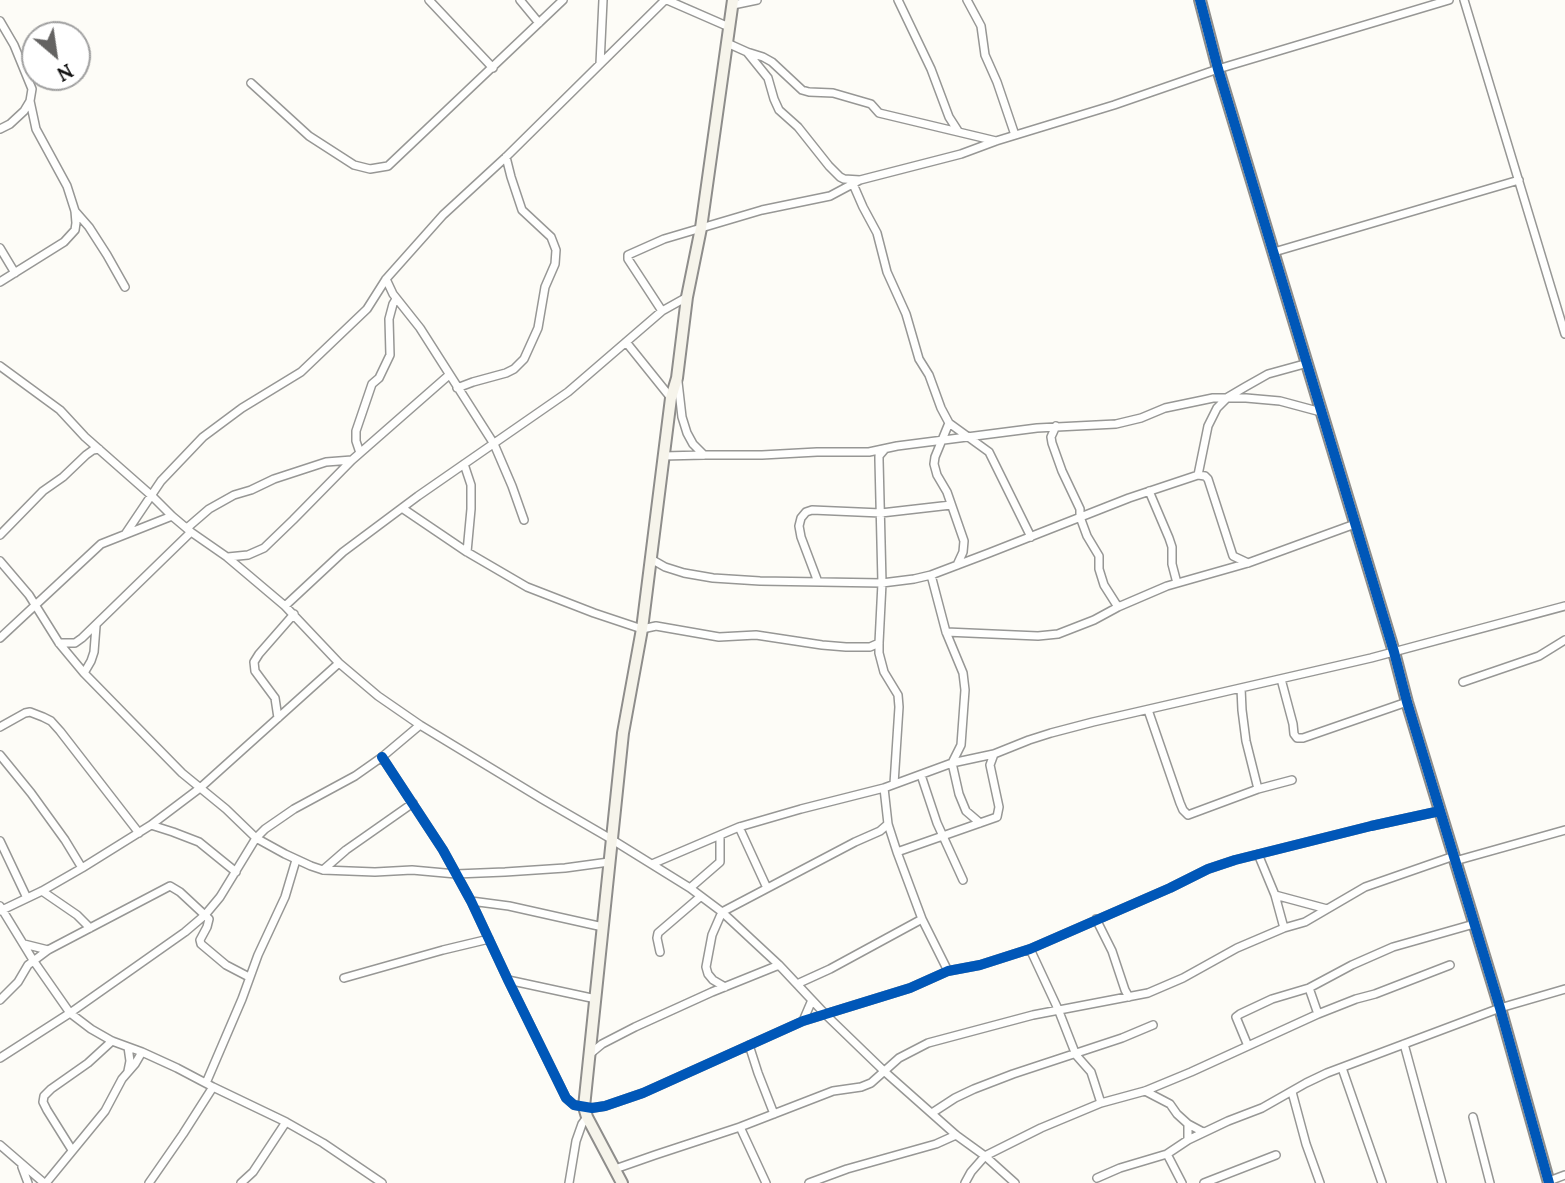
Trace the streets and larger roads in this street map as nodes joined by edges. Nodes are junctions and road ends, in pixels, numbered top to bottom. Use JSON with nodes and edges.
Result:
{"nodes":[{"id":1,"x":429,"y":0,"type":"edge"},
{"id":2,"x":520,"y":0,"type":"edge"},
{"id":3,"x":564,"y":0,"type":"edge"},
{"id":4,"x":603,"y":0,"type":"edge"},
{"id":5,"x":666,"y":0,"type":"edge"},
{"id":6,"x":757,"y":0,"type":"edge"},
{"id":7,"x":898,"y":0,"type":"edge"},
{"id":8,"x":966,"y":0,"type":"edge"},
{"id":9,"x":1200,"y":0,"type":"edge"},
{"id":10,"x":1450,"y":0,"type":"edge"},
{"id":11,"x":1464,"y":0,"type":"edge"},
{"id":12,"x":733,"y":2,"type":"edge"},
{"id":13,"x":0,"y":21,"type":"edge"},
{"id":14,"x":539,"y":23,"type":"junction"},
{"id":15,"x":729,"y":27,"type":"junction"},
{"id":16,"x":727,"y":43,"type":"junction"},
{"id":17,"x":747,"y":52,"type":"junction"},
{"id":18,"x":600,"y":64,"type":"junction"},
{"id":19,"x":493,"y":68,"type":"junction"},
{"id":20,"x":1219,"y":69,"type":"junction"},
{"id":21,"x":251,"y":83,"type":"dead end"},
{"id":22,"x":30,"y":101,"type":"junction"},
{"id":23,"x":0,"y":129,"type":"edge"},
{"id":24,"x":958,"y":131,"type":"junction"},
{"id":25,"x":1015,"y":135,"type":"junction"},
{"id":26,"x":996,"y":141,"type":"junction"},
{"id":27,"x":506,"y":157,"type":"junction"},
{"id":28,"x":1519,"y":180,"type":"junction"},
{"id":29,"x":857,"y":182,"type":"junction"},
{"id":30,"x":75,"y":211,"type":"junction"},
{"id":31,"x":701,"y":228,"type":"junction"},
{"id":32,"x":0,"y":248,"type":"edge"},
{"id":33,"x":1274,"y":252,"type":"junction"},
{"id":34,"x":15,"y":273,"type":"junction"},
{"id":35,"x":386,"y":279,"type":"junction"},
{"id":36,"x":0,"y":282,"type":"edge"},
{"id":37,"x":125,"y":286,"type":"dead end"},
{"id":38,"x":687,"y":297,"type":"junction"},
{"id":39,"x":396,"y":299,"type":"junction"},
{"id":40,"x":662,"y":311,"type":"junction"},
{"id":41,"x":1565,"y":334,"type":"edge"},
{"id":42,"x":626,"y":342,"type":"junction"},
{"id":43,"x":1308,"y":363,"type":"junction"},
{"id":44,"x":0,"y":366,"type":"edge"},
{"id":45,"x":449,"y":374,"type":"junction"},
{"id":46,"x":677,"y":378,"type":"junction"},
{"id":47,"x":457,"y":388,"type":"junction"},
{"id":48,"x":1228,"y":397,"type":"junction"},
{"id":49,"x":671,"y":398,"type":"junction"},
{"id":50,"x":1321,"y":412,"type":"junction"},
{"id":51,"x":949,"y":423,"type":"junction"},
{"id":52,"x":1056,"y":426,"type":"junction"},
{"id":53,"x":966,"y":437,"type":"junction"},
{"id":54,"x":942,"y":440,"type":"junction"},
{"id":55,"x":494,"y":444,"type":"junction"},
{"id":56,"x":99,"y":449,"type":"junction"},
{"id":57,"x":885,"y":449,"type":"junction"},
{"id":58,"x":869,"y":452,"type":"junction"},
{"id":59,"x":360,"y":453,"type":"junction"},
{"id":60,"x":704,"y":454,"type":"junction"},
{"id":61,"x":663,"y":456,"type":"junction"},
{"id":62,"x":352,"y":460,"type":"junction"},
{"id":63,"x":464,"y":464,"type":"junction"},
{"id":64,"x":878,"y":468,"type":"junction"},
{"id":65,"x":1198,"y":475,"type":"junction"},
{"id":66,"x":1149,"y":491,"type":"junction"},
{"id":67,"x":152,"y":496,"type":"junction"},
{"id":68,"x":951,"y":505,"type":"junction"},
{"id":69,"x":402,"y":508,"type":"junction"},
{"id":70,"x":881,"y":513,"type":"junction"},
{"id":71,"x":172,"y":516,"type":"junction"},
{"id":72,"x":1080,"y":517,"type":"junction"},
{"id":73,"x":524,"y":520,"type":"dead end"},
{"id":74,"x":1355,"y":524,"type":"junction"},
{"id":75,"x":189,"y":530,"type":"junction"},
{"id":76,"x":125,"y":533,"type":"junction"},
{"id":77,"x":0,"y":535,"type":"edge"},
{"id":78,"x":1031,"y":537,"type":"junction"},
{"id":79,"x":467,"y":552,"type":"junction"},
{"id":80,"x":228,"y":557,"type":"junction"},
{"id":81,"x":650,"y":559,"type":"junction"},
{"id":82,"x":0,"y":561,"type":"edge"},
{"id":83,"x":1248,"y":562,"type":"junction"},
{"id":84,"x":957,"y":565,"type":"junction"},
{"id":85,"x":932,"y":575,"type":"junction"},
{"id":86,"x":818,"y":582,"type":"junction"},
{"id":87,"x":882,"y":583,"type":"junction"},
{"id":88,"x":1177,"y":583,"type":"junction"},
{"id":89,"x":34,"y":605,"type":"junction"},
{"id":90,"x":285,"y":606,"type":"junction"},
{"id":91,"x":1565,"y":606,"type":"edge"},
{"id":92,"x":1118,"y":607,"type":"junction"},
{"id":93,"x":294,"y":614,"type":"junction"},
{"id":94,"x":96,"y":626,"type":"junction"},
{"id":95,"x":642,"y":629,"type":"junction"},
{"id":96,"x":946,"y":632,"type":"junction"},
{"id":97,"x":0,"y":638,"type":"edge"},
{"id":98,"x":1565,"y":640,"type":"edge"},
{"id":99,"x":59,"y":643,"type":"junction"},
{"id":100,"x":879,"y":643,"type":"junction"},
{"id":101,"x":870,"y":647,"type":"junction"},
{"id":102,"x":1394,"y":652,"type":"junction"},
{"id":103,"x":879,"y":653,"type":"junction"},
{"id":104,"x":339,"y":663,"type":"junction"},
{"id":105,"x":84,"y":673,"type":"junction"},
{"id":106,"x":1281,"y":679,"type":"junction"},
{"id":107,"x":1463,"y":682,"type":"dead end"},
{"id":108,"x":1241,"y":688,"type":"junction"},
{"id":109,"x":1407,"y":702,"type":"junction"},
{"id":110,"x":1148,"y":710,"type":"junction"},
{"id":111,"x":278,"y":718,"type":"junction"},
{"id":112,"x":420,"y":725,"type":"junction"},
{"id":113,"x":0,"y":727,"type":"edge"},
{"id":114,"x":961,"y":746,"type":"junction"},
{"id":115,"x":994,"y":754,"type":"junction"},
{"id":116,"x":0,"y":755,"type":"edge"},
{"id":117,"x":981,"y":757,"type":"junction"},
{"id":118,"x":382,"y":758,"type":"junction"},
{"id":119,"x":971,"y":759,"type":"junction"},
{"id":120,"x":952,"y":763,"type":"junction"},
{"id":121,"x":990,"y":765,"type":"junction"},
{"id":122,"x":921,"y":775,"type":"junction"},
{"id":123,"x":1292,"y":780,"type":"dead end"},
{"id":124,"x":894,"y":784,"type":"junction"},
{"id":125,"x":200,"y":788,"type":"junction"},
{"id":126,"x":884,"y":789,"type":"junction"},
{"id":127,"x":1258,"y":789,"type":"junction"},
{"id":128,"x":413,"y":803,"type":"junction"},
{"id":129,"x":1440,"y":811,"type":"junction"},
{"id":130,"x":980,"y":823,"type":"junction"},
{"id":131,"x":152,"y":825,"type":"junction"},
{"id":132,"x":739,"y":827,"type":"junction"},
{"id":133,"x":889,"y":828,"type":"junction"},
{"id":134,"x":1565,"y":830,"type":"edge"},
{"id":135,"x":139,"y":833,"type":"junction"},
{"id":136,"x":942,"y":835,"type":"junction"},
{"id":137,"x":720,"y":836,"type":"junction"},
{"id":138,"x":257,"y":838,"type":"junction"},
{"id":139,"x":611,"y":839,"type":"junction"},
{"id":140,"x":0,"y":841,"type":"edge"},
{"id":141,"x":897,"y":852,"type":"junction"},
{"id":142,"x":1258,"y":854,"type":"junction"},
{"id":143,"x":670,"y":857,"type":"junction"},
{"id":144,"x":1455,"y":858,"type":"junction"},
{"id":145,"x":296,"y":859,"type":"junction"},
{"id":146,"x":609,"y":862,"type":"junction"},
{"id":147,"x":652,"y":864,"type":"junction"},
{"id":148,"x":82,"y":868,"type":"junction"},
{"id":149,"x":323,"y":870,"type":"junction"},
{"id":150,"x":236,"y":872,"type":"junction"},
{"id":151,"x":456,"y":874,"type":"junction"},
{"id":152,"x":669,"y":875,"type":"junction"},
{"id":153,"x":962,"y":880,"type":"dead end"},
{"id":154,"x":690,"y":888,"type":"junction"},
{"id":155,"x":767,"y":888,"type":"junction"},
{"id":156,"x":42,"y":891,"type":"junction"},
{"id":157,"x":1275,"y":895,"type":"junction"},
{"id":158,"x":700,"y":897,"type":"junction"},
{"id":159,"x":27,"y":898,"type":"junction"},
{"id":160,"x":471,"y":901,"type":"junction"},
{"id":161,"x":1,"y":909,"type":"edge"},
{"id":162,"x":1327,"y":909,"type":"junction"},
{"id":163,"x":722,"y":912,"type":"junction"},
{"id":164,"x":205,"y":915,"type":"junction"},
{"id":165,"x":922,"y":919,"type":"junction"},
{"id":166,"x":1096,"y":919,"type":"junction"},
{"id":167,"x":1474,"y":924,"type":"junction"},
{"id":168,"x":603,"y":927,"type":"junction"},
{"id":169,"x":90,"y":928,"type":"junction"},
{"id":170,"x":1284,"y":928,"type":"junction"},
{"id":171,"x":489,"y":939,"type":"junction"},
{"id":172,"x":24,"y":944,"type":"junction"},
{"id":173,"x":1030,"y":949,"type":"junction"},
{"id":174,"x":48,"y":950,"type":"junction"},
{"id":175,"x":660,"y":952,"type":"dead end"},
{"id":176,"x":33,"y":960,"type":"junction"},
{"id":177,"x":779,"y":965,"type":"junction"},
{"id":178,"x":1450,"y":965,"type":"dead end"},
{"id":179,"x":948,"y":971,"type":"junction"},
{"id":180,"x":249,"y":977,"type":"junction"},
{"id":181,"x":813,"y":977,"type":"junction"},
{"id":182,"x":344,"y":978,"type":"dead end"},
{"id":183,"x":508,"y":980,"type":"junction"},
{"id":184,"x":797,"y":984,"type":"junction"},
{"id":185,"x":725,"y":987,"type":"junction"},
{"id":186,"x":1309,"y":988,"type":"junction"},
{"id":187,"x":1565,"y":989,"type":"edge"},
{"id":188,"x":809,"y":997,"type":"junction"},
{"id":189,"x":1129,"y":997,"type":"junction"},
{"id":190,"x":596,"y":999,"type":"junction"},
{"id":191,"x":0,"y":1000,"type":"edge"},
{"id":192,"x":1058,"y":1009,"type":"junction"},
{"id":193,"x":1500,"y":1009,"type":"junction"},
{"id":194,"x":70,"y":1013,"type":"junction"},
{"id":195,"x":1318,"y":1014,"type":"junction"},
{"id":196,"x":826,"y":1015,"type":"junction"},
{"id":197,"x":803,"y":1021,"type":"junction"},
{"id":198,"x":1153,"y":1025,"type":"dead end"},
{"id":199,"x":111,"y":1041,"type":"junction"},
{"id":200,"x":1404,"y":1044,"type":"junction"},
{"id":201,"x":749,"y":1045,"type":"junction"},
{"id":202,"x":128,"y":1046,"type":"junction"},
{"id":203,"x":1248,"y":1046,"type":"junction"},
{"id":204,"x":142,"y":1052,"type":"junction"},
{"id":205,"x":590,"y":1054,"type":"junction"},
{"id":206,"x":1076,"y":1055,"type":"junction"},
{"id":207,"x":0,"y":1058,"type":"edge"},
{"id":208,"x":893,"y":1064,"type":"junction"},
{"id":209,"x":1342,"y":1068,"type":"junction"},
{"id":210,"x":127,"y":1072,"type":"junction"},
{"id":211,"x":884,"y":1072,"type":"junction"},
{"id":212,"x":896,"y":1081,"type":"junction"},
{"id":213,"x":210,"y":1085,"type":"junction"},
{"id":214,"x":1145,"y":1091,"type":"junction"},
{"id":215,"x":1292,"y":1092,"type":"junction"},
{"id":216,"x":1101,"y":1103,"type":"junction"},
{"id":217,"x":585,"y":1112,"type":"junction"},
{"id":218,"x":932,"y":1113,"type":"junction"},
{"id":219,"x":774,"y":1114,"type":"junction"},
{"id":220,"x":1473,"y":1117,"type":"dead end"},
{"id":221,"x":286,"y":1122,"type":"junction"},
{"id":222,"x":1188,"y":1124,"type":"junction"},
{"id":223,"x":740,"y":1127,"type":"junction"},
{"id":224,"x":1203,"y":1132,"type":"junction"},
{"id":225,"x":956,"y":1135,"type":"junction"},
{"id":226,"x":1188,"y":1140,"type":"junction"},
{"id":227,"x":0,"y":1145,"type":"edge"},
{"id":228,"x":72,"y":1150,"type":"junction"},
{"id":229,"x":1167,"y":1154,"type":"junction"},
{"id":230,"x":1276,"y":1155,"type":"dead end"},
{"id":231,"x":985,"y":1156,"type":"junction"},
{"id":232,"x":20,"y":1163,"type":"junction"},
{"id":233,"x":615,"y":1169,"type":"junction"},
{"id":234,"x":1565,"y":1175,"type":"edge"},
{"id":235,"x":1097,"y":1178,"type":"dead end"},
{"id":236,"x":1549,"y":1182,"type":"edge"},
{"id":237,"x":28,"y":1183,"type":"edge"},
{"id":238,"x":45,"y":1183,"type":"edge"},
{"id":239,"x":149,"y":1183,"type":"edge"},
{"id":240,"x":241,"y":1183,"type":"edge"},
{"id":241,"x":382,"y":1183,"type":"edge"},
{"id":242,"x":569,"y":1183,"type":"edge"},
{"id":243,"x":622,"y":1183,"type":"edge"},
{"id":244,"x":766,"y":1183,"type":"edge"},
{"id":245,"x":809,"y":1183,"type":"edge"},
{"id":246,"x":965,"y":1183,"type":"edge"},
{"id":247,"x":1015,"y":1183,"type":"edge"},
{"id":248,"x":1182,"y":1183,"type":"edge"},
{"id":249,"x":1204,"y":1183,"type":"edge"},
{"id":250,"x":1321,"y":1183,"type":"edge"},
{"id":251,"x":1382,"y":1183,"type":"edge"},
{"id":252,"x":1442,"y":1183,"type":"edge"},
{"id":253,"x":1490,"y":1183,"type":"edge"}],
"edges":[{"from":1,"to":19,"type":"street"},
{"from":2,"to":14,"type":"street"},
{"from":3,"to":14,"type":"street"},
{"from":4,"to":18,"type":"street"},
{"from":5,"to":15,"type":"street"},
{"from":5,"to":18,"type":"street"},
{"from":6,"to":12,"type":"street"},
{"from":7,"to":24,"type":"street"},
{"from":8,"to":25,"type":"street"},
{"from":9,"to":20,"type":"street"},
{"from":10,"to":20,"type":"street"},
{"from":11,"to":28,"type":"street"},
{"from":12,"to":15,"type":"street"},
{"from":13,"to":22,"type":"street"},
{"from":14,"to":19,"type":"street"},
{"from":15,"to":16,"type":"street"},
{"from":16,"to":17,"type":"street"},
{"from":16,"to":31,"type":"street"},
{"from":17,"to":24,"type":"street"},
{"from":17,"to":29,"type":"street"},
{"from":18,"to":27,"type":"street"},
{"from":19,"to":21,"type":"street"},
{"from":20,"to":25,"type":"street"},
{"from":20,"to":33,"type":"street"},
{"from":22,"to":23,"type":"street"},
{"from":22,"to":30,"type":"street"},
{"from":24,"to":26,"type":"street"},
{"from":25,"to":26,"type":"street"},
{"from":26,"to":29,"type":"street"},
{"from":27,"to":35,"type":"street"},
{"from":27,"to":47,"type":"street"},
{"from":28,"to":33,"type":"street"},
{"from":28,"to":41,"type":"street"},
{"from":29,"to":31,"type":"street"},
{"from":29,"to":51,"type":"street"},
{"from":30,"to":34,"type":"street"},
{"from":30,"to":37,"type":"street"},
{"from":31,"to":38,"type":"street"},
{"from":31,"to":40,"type":"street"},
{"from":32,"to":34,"type":"street"},
{"from":33,"to":43,"type":"street"},
{"from":34,"to":36,"type":"street"},
{"from":35,"to":39,"type":"street"},
{"from":35,"to":67,"type":"street"},
{"from":38,"to":40,"type":"street"},
{"from":38,"to":46,"type":"street"},
{"from":39,"to":45,"type":"street"},
{"from":39,"to":59,"type":"street"},
{"from":40,"to":42,"type":"street"},
{"from":42,"to":49,"type":"street"},
{"from":42,"to":55,"type":"street"},
{"from":43,"to":48,"type":"street"},
{"from":43,"to":50,"type":"street"},
{"from":44,"to":56,"type":"street"},
{"from":45,"to":47,"type":"street"},
{"from":45,"to":59,"type":"street"},
{"from":46,"to":49,"type":"street"},
{"from":46,"to":60,"type":"street"},
{"from":47,"to":55,"type":"street"},
{"from":48,"to":50,"type":"street"},
{"from":48,"to":52,"type":"street"},
{"from":48,"to":65,"type":"street"},
{"from":49,"to":61,"type":"street"},
{"from":50,"to":74,"type":"street"},
{"from":51,"to":53,"type":"street"},
{"from":51,"to":54,"type":"street"},
{"from":52,"to":53,"type":"street"},
{"from":52,"to":72,"type":"street"},
{"from":53,"to":54,"type":"street"},
{"from":53,"to":78,"type":"street"},
{"from":54,"to":57,"type":"street"},
{"from":54,"to":68,"type":"street"},
{"from":55,"to":63,"type":"street"},
{"from":55,"to":73,"type":"street"},
{"from":56,"to":67,"type":"street"},
{"from":56,"to":77,"type":"street"},
{"from":57,"to":58,"type":"street"},
{"from":57,"to":64,"type":"street"},
{"from":58,"to":60,"type":"street"},
{"from":58,"to":64,"type":"street"},
{"from":59,"to":62,"type":"street"},
{"from":60,"to":61,"type":"street"},
{"from":61,"to":81,"type":"street"},
{"from":62,"to":75,"type":"street"},
{"from":62,"to":80,"type":"street"},
{"from":63,"to":69,"type":"street"},
{"from":63,"to":79,"type":"street"},
{"from":64,"to":70,"type":"street"},
{"from":65,"to":66,"type":"street"},
{"from":65,"to":83,"type":"street"},
{"from":66,"to":72,"type":"street"},
{"from":66,"to":88,"type":"street"},
{"from":67,"to":71,"type":"street"},
{"from":67,"to":76,"type":"street"},
{"from":68,"to":70,"type":"street"},
{"from":68,"to":84,"type":"street"},
{"from":69,"to":79,"type":"street"},
{"from":69,"to":90,"type":"street"},
{"from":70,"to":86,"type":"street"},
{"from":70,"to":87,"type":"street"},
{"from":71,"to":75,"type":"street"},
{"from":71,"to":76,"type":"street"},
{"from":72,"to":78,"type":"street"},
{"from":72,"to":92,"type":"street"},
{"from":74,"to":83,"type":"street"},
{"from":74,"to":102,"type":"street"},
{"from":75,"to":80,"type":"street"},
{"from":75,"to":94,"type":"street"},
{"from":76,"to":89,"type":"street"},
{"from":78,"to":84,"type":"street"},
{"from":79,"to":95,"type":"street"},
{"from":80,"to":90,"type":"street"},
{"from":81,"to":86,"type":"street"},
{"from":81,"to":95,"type":"street"},
{"from":82,"to":89,"type":"street"},
{"from":83,"to":88,"type":"street"},
{"from":84,"to":85,"type":"street"},
{"from":85,"to":87,"type":"street"},
{"from":85,"to":96,"type":"street"},
{"from":86,"to":87,"type":"street"},
{"from":87,"to":100,"type":"street"},
{"from":88,"to":92,"type":"street"},
{"from":89,"to":97,"type":"street"},
{"from":89,"to":99,"type":"street"},
{"from":90,"to":93,"type":"street"},
{"from":91,"to":102,"type":"street"},
{"from":92,"to":96,"type":"street"},
{"from":93,"to":104,"type":"street"},
{"from":93,"to":111,"type":"street"},
{"from":94,"to":99,"type":"street"},
{"from":94,"to":105,"type":"street"},
{"from":95,"to":101,"type":"street"},
{"from":95,"to":139,"type":"street"},
{"from":96,"to":114,"type":"street"},
{"from":98,"to":107,"type":"street"},
{"from":99,"to":105,"type":"street"},
{"from":100,"to":101,"type":"street"},
{"from":100,"to":103,"type":"street"},
{"from":101,"to":103,"type":"street"},
{"from":102,"to":106,"type":"street"},
{"from":102,"to":109,"type":"street"},
{"from":103,"to":124,"type":"street"},
{"from":104,"to":111,"type":"street"},
{"from":104,"to":112,"type":"street"},
{"from":105,"to":125,"type":"street"},
{"from":106,"to":108,"type":"street"},
{"from":106,"to":109,"type":"street"},
{"from":108,"to":110,"type":"street"},
{"from":108,"to":127,"type":"street"},
{"from":109,"to":129,"type":"street"},
{"from":110,"to":115,"type":"street"},
{"from":110,"to":127,"type":"street"},
{"from":111,"to":125,"type":"street"},
{"from":112,"to":118,"type":"street"},
{"from":112,"to":139,"type":"street"},
{"from":113,"to":135,"type":"street"},
{"from":114,"to":119,"type":"street"},
{"from":114,"to":120,"type":"street"},
{"from":115,"to":117,"type":"street"},
{"from":115,"to":121,"type":"street"},
{"from":116,"to":148,"type":"street"},
{"from":117,"to":119,"type":"street"},
{"from":117,"to":121,"type":"street"},
{"from":118,"to":128,"type":"street"},
{"from":118,"to":138,"type":"street"},
{"from":119,"to":120,"type":"street"},
{"from":120,"to":122,"type":"street"},
{"from":120,"to":130,"type":"street"},
{"from":121,"to":130,"type":"street"},
{"from":122,"to":124,"type":"street"},
{"from":122,"to":136,"type":"street"},
{"from":123,"to":127,"type":"street"},
{"from":124,"to":126,"type":"street"},
{"from":125,"to":131,"type":"street"},
{"from":125,"to":138,"type":"street"},
{"from":126,"to":132,"type":"street"},
{"from":126,"to":133,"type":"street"},
{"from":128,"to":149,"type":"street"},
{"from":128,"to":151,"type":"street"},
{"from":129,"to":142,"type":"street"},
{"from":129,"to":144,"type":"street"},
{"from":130,"to":136,"type":"street"},
{"from":131,"to":135,"type":"street"},
{"from":131,"to":150,"type":"street"},
{"from":132,"to":137,"type":"street"},
{"from":132,"to":155,"type":"street"},
{"from":133,"to":141,"type":"street"},
{"from":133,"to":155,"type":"street"},
{"from":134,"to":144,"type":"street"},
{"from":135,"to":148,"type":"street"},
{"from":136,"to":141,"type":"street"},
{"from":136,"to":153,"type":"street"},
{"from":137,"to":143,"type":"street"},
{"from":137,"to":154,"type":"street"},
{"from":138,"to":145,"type":"street"},
{"from":138,"to":150,"type":"street"},
{"from":139,"to":146,"type":"street"},
{"from":139,"to":147,"type":"street"},
{"from":140,"to":159,"type":"street"},
{"from":141,"to":165,"type":"street"},
{"from":142,"to":157,"type":"street"},
{"from":142,"to":166,"type":"street"},
{"from":143,"to":147,"type":"street"},
{"from":143,"to":152,"type":"street"},
{"from":144,"to":162,"type":"street"},
{"from":144,"to":167,"type":"street"},
{"from":145,"to":149,"type":"street"},
{"from":145,"to":180,"type":"street"},
{"from":146,"to":151,"type":"street"},
{"from":146,"to":168,"type":"street"},
{"from":147,"to":152,"type":"street"},
{"from":148,"to":156,"type":"street"},
{"from":149,"to":151,"type":"street"},
{"from":150,"to":164,"type":"street"},
{"from":151,"to":160,"type":"street"},
{"from":152,"to":154,"type":"street"},
{"from":154,"to":158,"type":"street"},
{"from":155,"to":163,"type":"street"},
{"from":156,"to":159,"type":"street"},
{"from":156,"to":169,"type":"street"},
{"from":157,"to":162,"type":"street"},
{"from":157,"to":170,"type":"street"},
{"from":158,"to":163,"type":"street"},
{"from":158,"to":175,"type":"street"},
{"from":159,"to":161,"type":"street"},
{"from":160,"to":168,"type":"street"},
{"from":160,"to":171,"type":"street"},
{"from":161,"to":172,"type":"street"},
{"from":162,"to":170,"type":"street"},
{"from":163,"to":177,"type":"street"},
{"from":163,"to":185,"type":"street"},
{"from":164,"to":169,"type":"street"},
{"from":164,"to":180,"type":"street"},
{"from":164,"to":194,"type":"street"},
{"from":165,"to":179,"type":"street"},
{"from":165,"to":181,"type":"street"},
{"from":166,"to":173,"type":"street"},
{"from":166,"to":189,"type":"street"},
{"from":167,"to":186,"type":"street"},
{"from":167,"to":193,"type":"street"},
{"from":168,"to":190,"type":"street"},
{"from":169,"to":174,"type":"street"},
{"from":170,"to":189,"type":"street"},
{"from":171,"to":182,"type":"street"},
{"from":171,"to":183,"type":"street"},
{"from":172,"to":174,"type":"street"},
{"from":172,"to":176,"type":"street"},
{"from":173,"to":179,"type":"street"},
{"from":173,"to":192,"type":"street"},
{"from":174,"to":176,"type":"street"},
{"from":176,"to":191,"type":"street"},
{"from":176,"to":194,"type":"street"},
{"from":177,"to":184,"type":"street"},
{"from":177,"to":185,"type":"street"},
{"from":178,"to":195,"type":"street"},
{"from":179,"to":196,"type":"street"},
{"from":180,"to":213,"type":"street"},
{"from":181,"to":184,"type":"street"},
{"from":181,"to":188,"type":"street"},
{"from":183,"to":190,"type":"street"},
{"from":183,"to":217,"type":"street"},
{"from":184,"to":188,"type":"street"},
{"from":185,"to":205,"type":"street"},
{"from":186,"to":195,"type":"street"},
{"from":186,"to":203,"type":"street"},
{"from":187,"to":193,"type":"street"},
{"from":188,"to":196,"type":"street"},
{"from":188,"to":197,"type":"street"},
{"from":189,"to":192,"type":"street"},
{"from":190,"to":205,"type":"street"},
{"from":192,"to":206,"type":"street"},
{"from":192,"to":208,"type":"street"},
{"from":193,"to":200,"type":"street"},
{"from":193,"to":236,"type":"street"},
{"from":194,"to":199,"type":"street"},
{"from":194,"to":207,"type":"street"},
{"from":195,"to":203,"type":"street"},
{"from":196,"to":197,"type":"street"},
{"from":196,"to":211,"type":"street"},
{"from":197,"to":201,"type":"street"},
{"from":198,"to":206,"type":"street"},
{"from":199,"to":202,"type":"street"},
{"from":199,"to":228,"type":"street"},
{"from":200,"to":209,"type":"street"},
{"from":200,"to":252,"type":"street"},
{"from":201,"to":217,"type":"street"},
{"from":201,"to":219,"type":"street"},
{"from":202,"to":204,"type":"street"},
{"from":202,"to":210,"type":"street"},
{"from":203,"to":214,"type":"street"},
{"from":204,"to":210,"type":"street"},
{"from":204,"to":213,"type":"street"},
{"from":205,"to":217,"type":"street"},
{"from":206,"to":216,"type":"street"},
{"from":206,"to":218,"type":"street"},
{"from":208,"to":211,"type":"street"},
{"from":208,"to":212,"type":"street"},
{"from":209,"to":215,"type":"street"},
{"from":209,"to":251,"type":"street"},
{"from":210,"to":228,"type":"street"},
{"from":211,"to":212,"type":"street"},
{"from":211,"to":219,"type":"street"},
{"from":212,"to":218,"type":"street"},
{"from":213,"to":221,"type":"street"},
{"from":213,"to":239,"type":"street"},
{"from":214,"to":216,"type":"street"},
{"from":214,"to":222,"type":"street"},
{"from":215,"to":224,"type":"street"},
{"from":215,"to":250,"type":"street"},
{"from":216,"to":231,"type":"street"},
{"from":217,"to":233,"type":"street"},
{"from":217,"to":242,"type":"street"},
{"from":218,"to":225,"type":"street"},
{"from":219,"to":223,"type":"street"},
{"from":220,"to":253,"type":"street"},
{"from":221,"to":240,"type":"street"},
{"from":221,"to":241,"type":"street"},
{"from":222,"to":224,"type":"street"},
{"from":222,"to":226,"type":"street"},
{"from":223,"to":233,"type":"street"},
{"from":223,"to":244,"type":"street"},
{"from":224,"to":226,"type":"street"},
{"from":225,"to":231,"type":"street"},
{"from":225,"to":245,"type":"street"},
{"from":226,"to":229,"type":"street"},
{"from":227,"to":232,"type":"street"},
{"from":228,"to":238,"type":"street"},
{"from":229,"to":235,"type":"street"},
{"from":229,"to":248,"type":"street"},
{"from":230,"to":249,"type":"street"},
{"from":231,"to":246,"type":"street"},
{"from":231,"to":247,"type":"street"},
{"from":232,"to":237,"type":"street"},
{"from":232,"to":238,"type":"street"},
{"from":233,"to":243,"type":"street"},
{"from":234,"to":236,"type":"street"}]}
